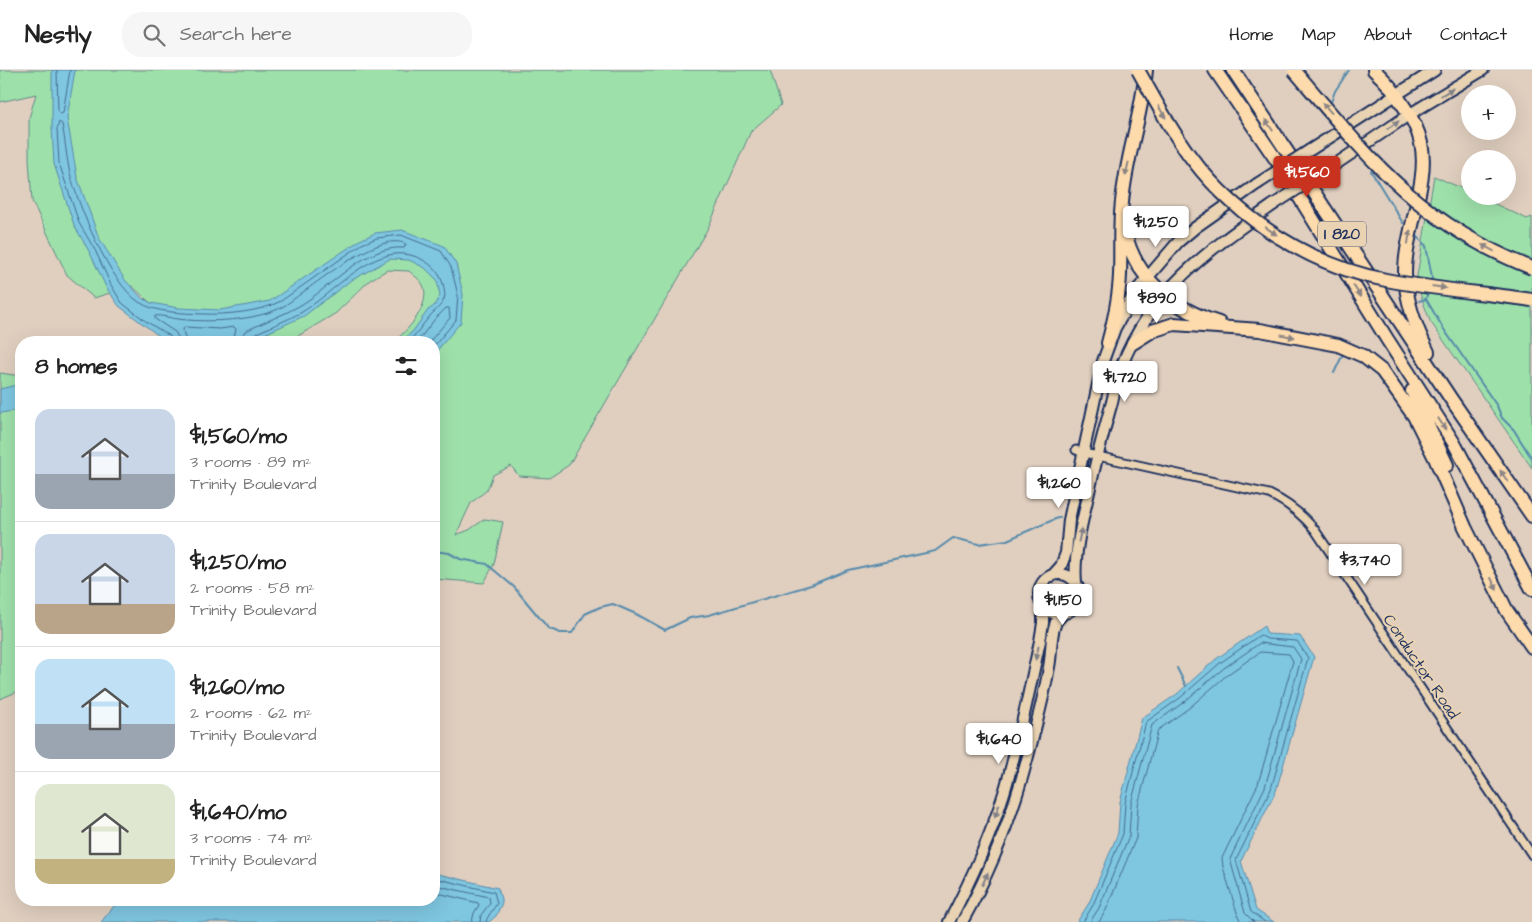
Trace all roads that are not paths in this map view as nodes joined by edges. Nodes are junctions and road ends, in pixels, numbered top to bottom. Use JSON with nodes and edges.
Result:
{"nodes":[{"id":1,"x":1138,"y":70,"type":"edge"},
{"id":2,"x":1146,"y":70,"type":"edge"},
{"id":3,"x":1215,"y":70,"type":"edge"},
{"id":4,"x":1233,"y":70,"type":"edge"},
{"id":5,"x":1294,"y":70,"type":"edge"},
{"id":6,"x":1374,"y":70,"type":"edge"},
{"id":7,"x":1436,"y":70,"type":"edge"},
{"id":8,"x":1483,"y":70,"type":"edge"},
{"id":9,"x":1397,"y":95,"type":"junction"},
{"id":10,"x":1410,"y":114,"type":"junction"},
{"id":11,"x":1122,"y":203,"type":"junction"},
{"id":12,"x":1532,"y":268,"type":"edge"},
{"id":13,"x":1147,"y":278,"type":"junction"},
{"id":14,"x":1164,"y":295,"type":"junction"},
{"id":15,"x":1532,"y":300,"type":"edge"},
{"id":16,"x":1240,"y":329,"type":"junction"},
{"id":17,"x":1387,"y":339,"type":"junction"},
{"id":18,"x":1108,"y":343,"type":"junction"},
{"id":19,"x":1133,"y":343,"type":"junction"},
{"id":20,"x":1451,"y":399,"type":"junction"},
{"id":21,"x":1080,"y":451,"type":"junction"},
{"id":22,"x":1098,"y":456,"type":"junction"},
{"id":23,"x":1532,"y":516,"type":"edge"},
{"id":24,"x":1479,"y":552,"type":"junction"},
{"id":25,"x":1052,"y":576,"type":"junction"},
{"id":26,"x":1076,"y":583,"type":"junction"},
{"id":27,"x":1532,"y":589,"type":"edge"},
{"id":28,"x":1042,"y":605,"type":"junction"},
{"id":29,"x":1064,"y":613,"type":"junction"},
{"id":30,"x":1532,"y":647,"type":"edge"},
{"id":31,"x":1532,"y":856,"type":"edge"},
{"id":32,"x":949,"y":922,"type":"edge"},
{"id":33,"x":962,"y":922,"type":"edge"}],
"edges":[{"from":1,"to":15,"type":"highway","one_way":true,"bridge":true},
{"from":2,"to":11,"type":"highway","one_way":true},
{"from":3,"to":17,"type":"highway","number":"I 820","one_way":true},
{"from":20,"to":4,"type":"highway","number":"I 820","one_way":true},
{"from":12,"to":5,"type":"highway","one_way":true,"bridge":true},
{"from":6,"to":9,"type":"highway"},
{"from":7,"to":9,"type":"main road"},
{"from":10,"to":8,"type":"main road","one_way":true},
{"from":9,"to":10,"type":"highway"},
{"from":9,"to":13,"type":"main road","bridge":true},
{"from":14,"to":10,"type":"main road","one_way":true,"bridge":true},
{"from":20,"to":10,"type":"highway","one_way":true},
{"from":11,"to":13,"type":"highway"},
{"from":11,"to":18,"type":"highway"},
{"from":13,"to":14,"type":"highway"},
{"from":13,"to":18,"type":"main road"},
{"from":14,"to":16,"type":"highway"},
{"from":14,"to":19,"type":"main road"},
{"from":16,"to":19,"type":"highway"},
{"from":16,"to":24,"type":"highway","one_way":true},
{"from":17,"to":24,"type":"highway"},
{"from":17,"to":27,"type":"highway","number":"I 820","one_way":true},
{"from":18,"to":21,"type":"main road"},
{"from":19,"to":22,"type":"main road"},
{"from":23,"to":20,"type":"highway","number":"I 820","one_way":true},
{"from":21,"to":22,"type":"street","name":"Conductor Road"},
{"from":21,"to":25,"type":"main road"},
{"from":26,"to":22,"type":"main road","one_way":true},
{"from":22,"to":31,"type":"street","name":"Conductor Road"},
{"from":24,"to":30,"type":"highway","one_way":true},
{"from":25,"to":26,"type":"main road"},
{"from":25,"to":28,"type":"main road"},
{"from":26,"to":29,"type":"main road"},
{"from":28,"to":29,"type":"main road"},
{"from":28,"to":32,"type":"main road","one_way":true},
{"from":33,"to":29,"type":"main road","one_way":true}]}
